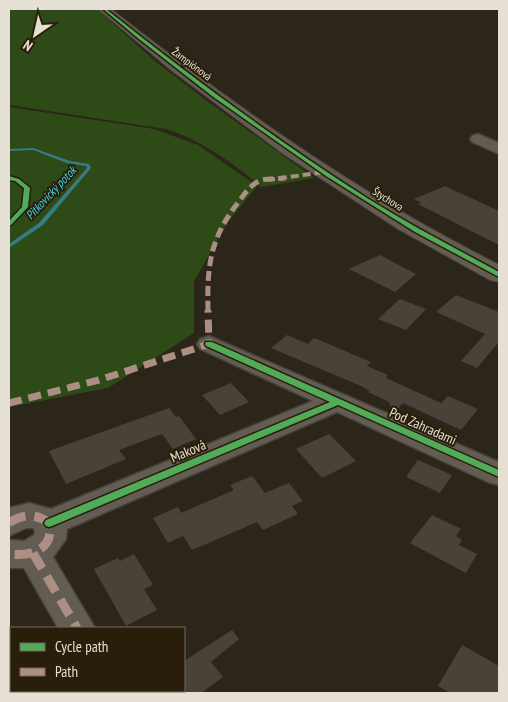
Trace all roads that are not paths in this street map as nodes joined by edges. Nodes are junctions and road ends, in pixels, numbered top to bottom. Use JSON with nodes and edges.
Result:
{"nodes":[{"id":1,"x":104,"y":9,"type":"edge"},
{"id":2,"x":268,"y":135,"type":"joint"},
{"id":3,"x":478,"y":139,"type":"dead end"},
{"id":4,"x":499,"y":149,"type":"edge"},
{"id":5,"x":499,"y":275,"type":"edge"},
{"id":6,"x":209,"y":344,"type":"dead end"},
{"id":7,"x":337,"y":402,"type":"junction"},
{"id":8,"x":499,"y":474,"type":"edge"},
{"id":9,"x":9,"y":523,"type":"edge"},
{"id":10,"x":49,"y":523,"type":"junction"},
{"id":11,"x":21,"y":554,"type":"edge"},
{"id":12,"x":76,"y":627,"type":"edge"}],
"edges":[{"from":1,"to":2,"type":"street","name":"Žampiónová"},
{"from":2,"to":5,"type":"street","name":"Štychova"},
{"from":3,"to":4,"type":"street"},
{"from":6,"to":7,"type":"street","name":"Pod Zahradami"},
{"from":7,"to":8,"type":"street","name":"Pod Zahradami"},
{"from":7,"to":10,"type":"street","name":"Maková"},
{"from":9,"to":10,"type":"street"},
{"from":10,"to":11,"type":"street"},
{"from":11,"to":12,"type":"street"}]}
